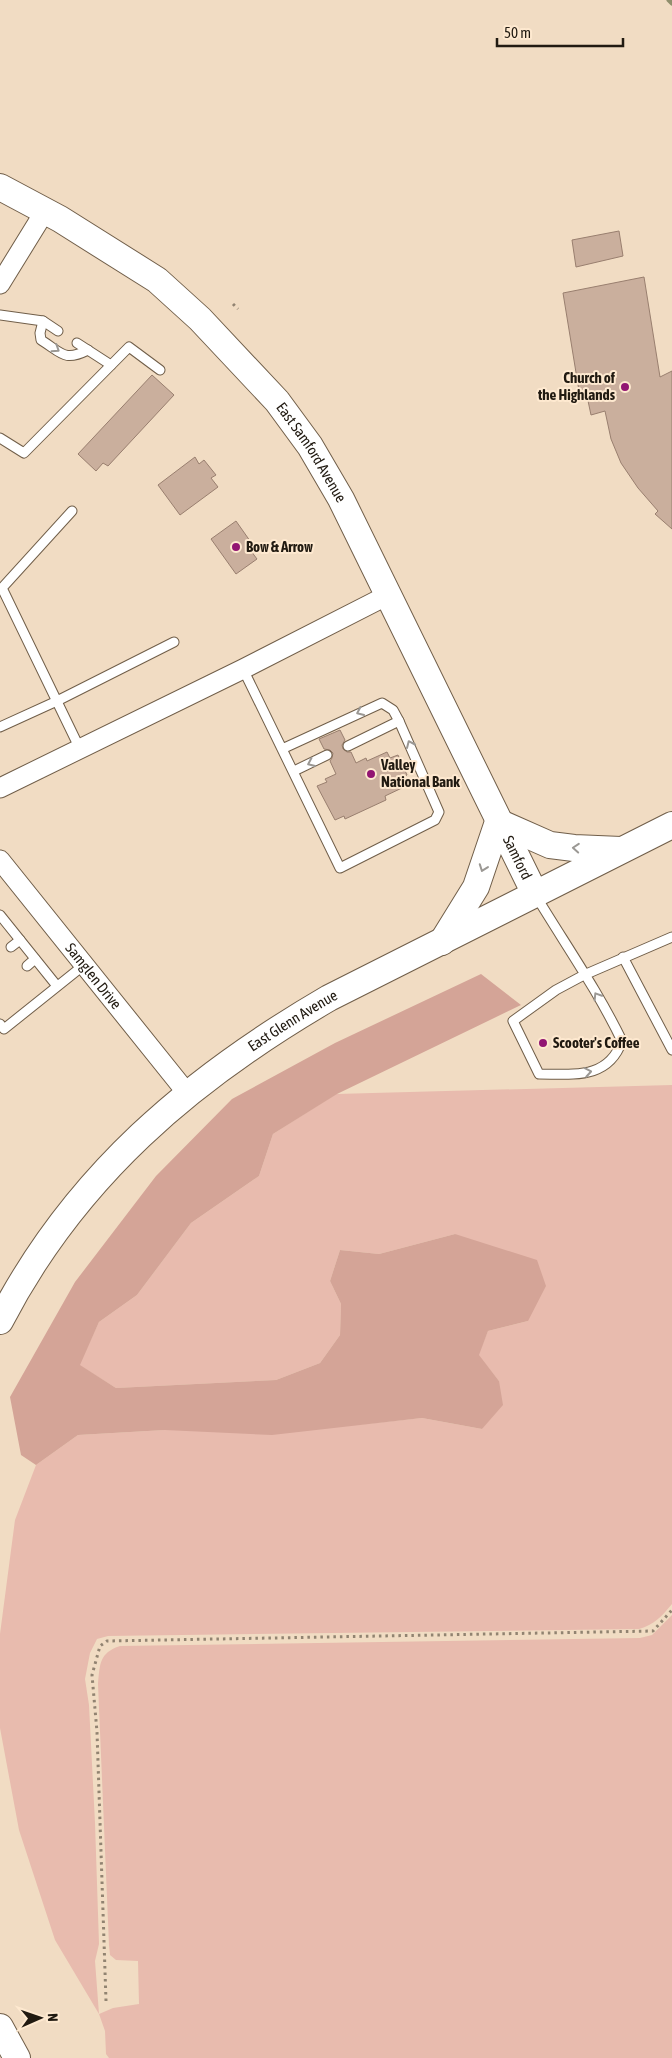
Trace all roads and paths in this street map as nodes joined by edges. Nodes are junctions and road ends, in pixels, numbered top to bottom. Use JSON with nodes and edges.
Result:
{"nodes":[{"id":1,"x":0,"y":187,"type":"edge"},
{"id":2,"x":45,"y":211,"type":"junction"},
{"id":3,"x":0,"y":284,"type":"edge"},
{"id":4,"x":233,"y":304,"type":"dead end"},
{"id":5,"x":238,"y":309,"type":"dead end"},
{"id":6,"x":0,"y":315,"type":"edge"},
{"id":7,"x":43,"y":321,"type":"junction"},
{"id":8,"x":58,"y":331,"type":"dead end"},
{"id":9,"x":77,"y":343,"type":"dead end"},
{"id":10,"x":88,"y":350,"type":"junction"},
{"id":11,"x":111,"y":365,"type":"junction"},
{"id":12,"x":160,"y":370,"type":"dead end"},
{"id":13,"x":0,"y":438,"type":"edge"},
{"id":14,"x":72,"y":511,"type":"dead end"},
{"id":15,"x":1,"y":588,"type":"edge"},
{"id":16,"x":388,"y":595,"type":"junction"},
{"id":17,"x":174,"y":642,"type":"dead end"},
{"id":18,"x":243,"y":669,"type":"junction"},
{"id":19,"x":57,"y":701,"type":"junction"},
{"id":20,"x":399,"y":721,"type":"junction"},
{"id":21,"x":0,"y":727,"type":"edge"},
{"id":22,"x":348,"y":746,"type":"dead end"},
{"id":23,"x":282,"y":748,"type":"junction"},
{"id":24,"x":80,"y":749,"type":"junction"},
{"id":25,"x":327,"y":755,"type":"dead end"},
{"id":26,"x":294,"y":771,"type":"junction"},
{"id":27,"x":0,"y":788,"type":"edge"},
{"id":28,"x":498,"y":822,"type":"junction"},
{"id":29,"x":672,"y":825,"type":"edge"},
{"id":30,"x":625,"y":850,"type":"junction"},
{"id":31,"x":0,"y":860,"type":"edge"},
{"id":32,"x":535,"y":894,"type":"junction"},
{"id":33,"x":1,"y":920,"type":"edge"},
{"id":34,"x":672,"y":938,"type":"edge"},
{"id":35,"x":20,"y":940,"type":"junction"},
{"id":36,"x":442,"y":942,"type":"junction"},
{"id":37,"x":11,"y":946,"type":"dead end"},
{"id":38,"x":623,"y":957,"type":"junction"},
{"id":39,"x":35,"y":960,"type":"junction"},
{"id":40,"x":84,"y":965,"type":"junction"},
{"id":41,"x":27,"y":966,"type":"dead end"},
{"id":42,"x":584,"y":975,"type":"junction"},
{"id":43,"x":57,"y":986,"type":"junction"},
{"id":44,"x":0,"y":1024,"type":"edge"},
{"id":45,"x":672,"y":1050,"type":"edge"},
{"id":46,"x":187,"y":1093,"type":"junction"},
{"id":47,"x":0,"y":1321,"type":"edge"},
{"id":48,"x":672,"y":1610,"type":"edge"},
{"id":49,"x":106,"y":2001,"type":"dead end"},
{"id":50,"x":0,"y":2027,"type":"edge"},
{"id":51,"x":17,"y":2058,"type":"edge"}],
"edges":[{"from":1,"to":2,"type":"street","name":"East Samford Avenue"},
{"from":2,"to":3,"type":"street"},
{"from":2,"to":16,"type":"street","name":"East Samford Avenue"},
{"from":4,"to":5,"type":"path"},
{"from":6,"to":7,"type":"lane"},
{"from":7,"to":8,"type":"lane"},
{"from":7,"to":10,"type":"lane","one_way":true},
{"from":9,"to":10,"type":"lane"},
{"from":10,"to":11,"type":"lane"},
{"from":11,"to":12,"type":"lane"},
{"from":11,"to":13,"type":"lane"},
{"from":14,"to":15,"type":"lane"},
{"from":15,"to":19,"type":"lane"},
{"from":16,"to":18,"type":"street"},
{"from":16,"to":28,"type":"street","name":"East Samford Avenue"},
{"from":17,"to":19,"type":"lane"},
{"from":18,"to":23,"type":"lane"},
{"from":18,"to":24,"type":"street"},
{"from":19,"to":21,"type":"lane"},
{"from":19,"to":24,"type":"lane"},
{"from":20,"to":22,"type":"lane"},
{"from":20,"to":23,"type":"lane","one_way":true},
{"from":26,"to":20,"type":"lane","one_way":true},
{"from":23,"to":26,"type":"lane"},
{"from":24,"to":27,"type":"street"},
{"from":25,"to":26,"type":"lane","one_way":true},
{"from":30,"to":28,"type":"street","one_way":true},
{"from":28,"to":32,"type":"street","name":"Samford"},
{"from":28,"to":36,"type":"street","one_way":true},
{"from":29,"to":30,"type":"street","name":"East Glenn Avenue"},
{"from":30,"to":32,"type":"street","name":"East Glenn Avenue"},
{"from":31,"to":40,"type":"street","name":"Samglen Drive"},
{"from":32,"to":36,"type":"street","name":"East Glenn Avenue"},
{"from":32,"to":42,"type":"lane"},
{"from":33,"to":35,"type":"lane"},
{"from":34,"to":38,"type":"lane"},
{"from":35,"to":37,"type":"lane"},
{"from":35,"to":39,"type":"lane"},
{"from":36,"to":46,"type":"street","name":"East Glenn Avenue"},
{"from":38,"to":42,"type":"lane"},
{"from":38,"to":45,"type":"lane"},
{"from":39,"to":41,"type":"lane"},
{"from":39,"to":43,"type":"lane"},
{"from":40,"to":43,"type":"lane"},
{"from":40,"to":46,"type":"street","name":"Samglen Drive"},
{"from":42,"to":42,"type":"lane","one_way":true},
{"from":43,"to":44,"type":"lane"},
{"from":46,"to":47,"type":"street","name":"East Glenn Avenue"},
{"from":48,"to":49,"type":"path"},
{"from":50,"to":51,"type":"street"}]}
